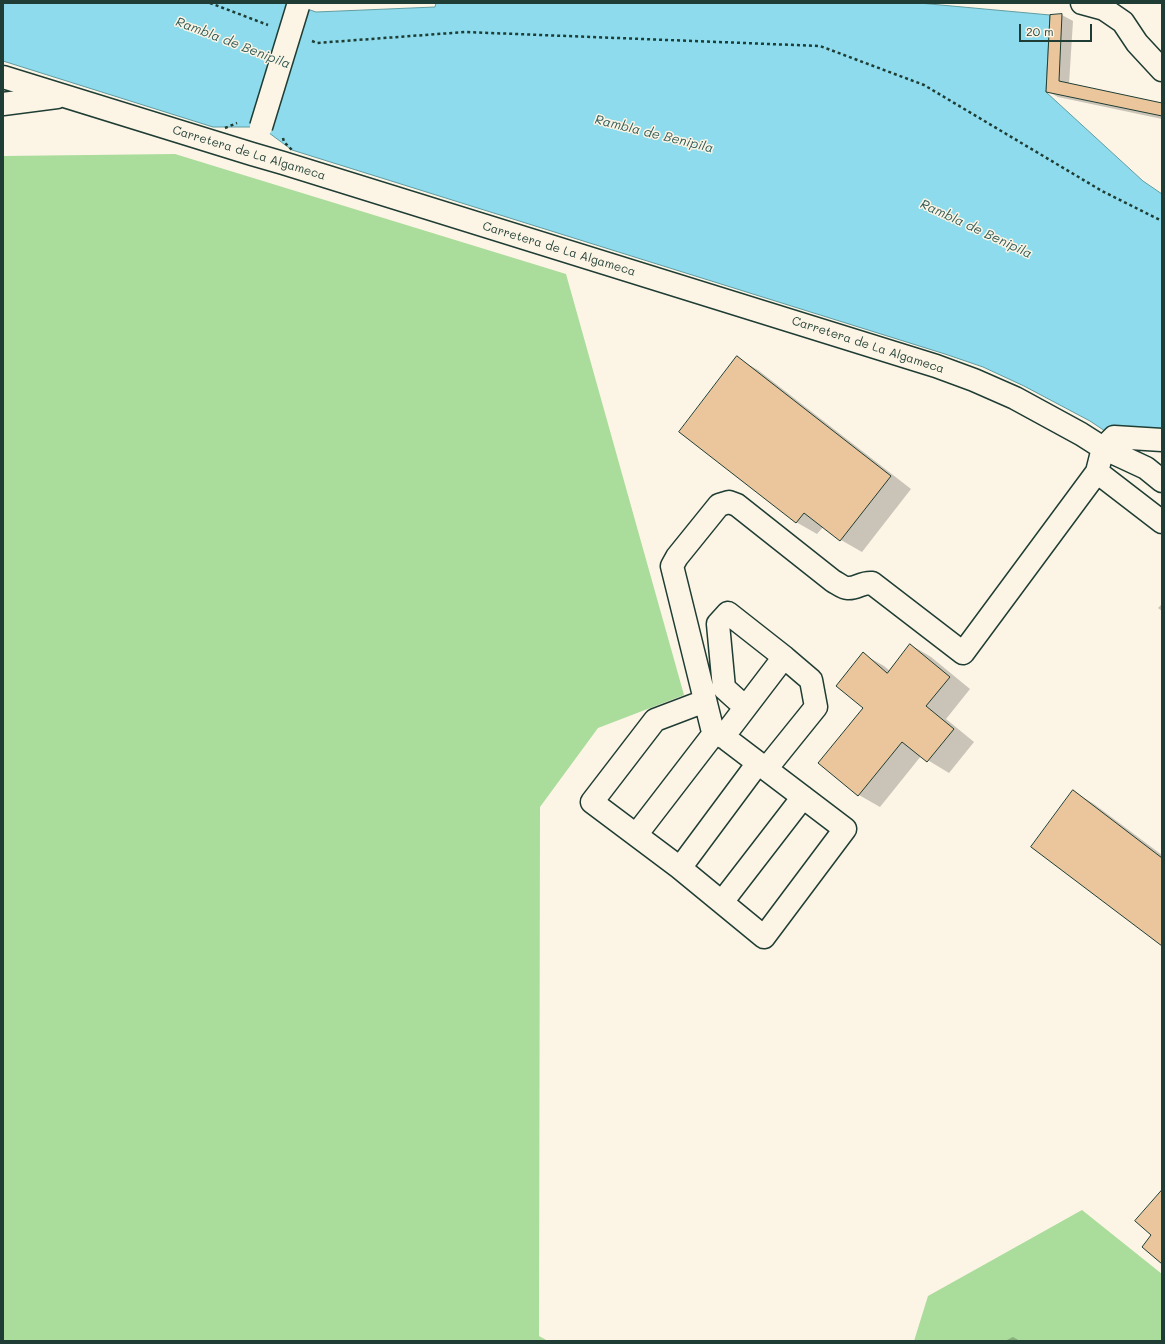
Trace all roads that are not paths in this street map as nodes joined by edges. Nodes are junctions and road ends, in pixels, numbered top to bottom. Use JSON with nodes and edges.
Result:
{"nodes":[{"id":1,"x":1082,"y":3,"type":"edge"},
{"id":2,"x":298,"y":6,"type":"dead end"},
{"id":3,"x":1162,"y":70,"type":"edge"},
{"id":4,"x":3,"y":77,"type":"edge"},
{"id":5,"x":66,"y":96,"type":"junction"},
{"id":6,"x":3,"y":104,"type":"edge"},
{"id":7,"x":252,"y":154,"type":"junction"},
{"id":8,"x":1162,"y":440,"type":"edge"},
{"id":9,"x":1103,"y":448,"type":"junction"},
{"id":10,"x":1097,"y":472,"type":"junction"},
{"id":11,"x":1162,"y":480,"type":"edge"},
{"id":12,"x":1162,"y":521,"type":"edge"},
{"id":13,"x":784,"y":657,"type":"junction"},
{"id":14,"x":705,"y":701,"type":"junction"},
{"id":15,"x":745,"y":708,"type":"junction"},
{"id":16,"x":720,"y":734,"type":"junction"},
{"id":17,"x":762,"y":766,"type":"junction"},
{"id":18,"x":803,"y":797,"type":"junction"},
{"id":19,"x":636,"y":835,"type":"junction"},
{"id":20,"x":680,"y":868,"type":"junction"},
{"id":21,"x":722,"y":902,"type":"junction"}],
"edges":[{"from":1,"to":3,"type":"street"},
{"from":2,"to":7,"type":"street","bridge":true},
{"from":4,"to":5,"type":"street","name":"Carretera de La Algameca"},
{"from":5,"to":6,"type":"street"},
{"from":5,"to":7,"type":"street","name":"Carretera de La Algameca"},
{"from":7,"to":9,"type":"street","name":"Carretera de La Algameca"},
{"from":8,"to":9,"type":"street"},
{"from":9,"to":10,"type":"street"},
{"from":9,"to":11,"type":"street","name":"Carretera de La Algameca"},
{"from":10,"to":12,"type":"street"},
{"from":10,"to":14,"type":"street"},
{"from":13,"to":15,"type":"street"},
{"from":13,"to":15,"type":"street"},
{"from":13,"to":17,"type":"street"},
{"from":14,"to":16,"type":"street"},
{"from":14,"to":19,"type":"street"},
{"from":15,"to":16,"type":"street"},
{"from":16,"to":17,"type":"street"},
{"from":16,"to":19,"type":"street"},
{"from":17,"to":18,"type":"street"},
{"from":17,"to":20,"type":"street"},
{"from":18,"to":21,"type":"street"},
{"from":18,"to":21,"type":"street"},
{"from":19,"to":20,"type":"street"},
{"from":20,"to":21,"type":"street"}]}
